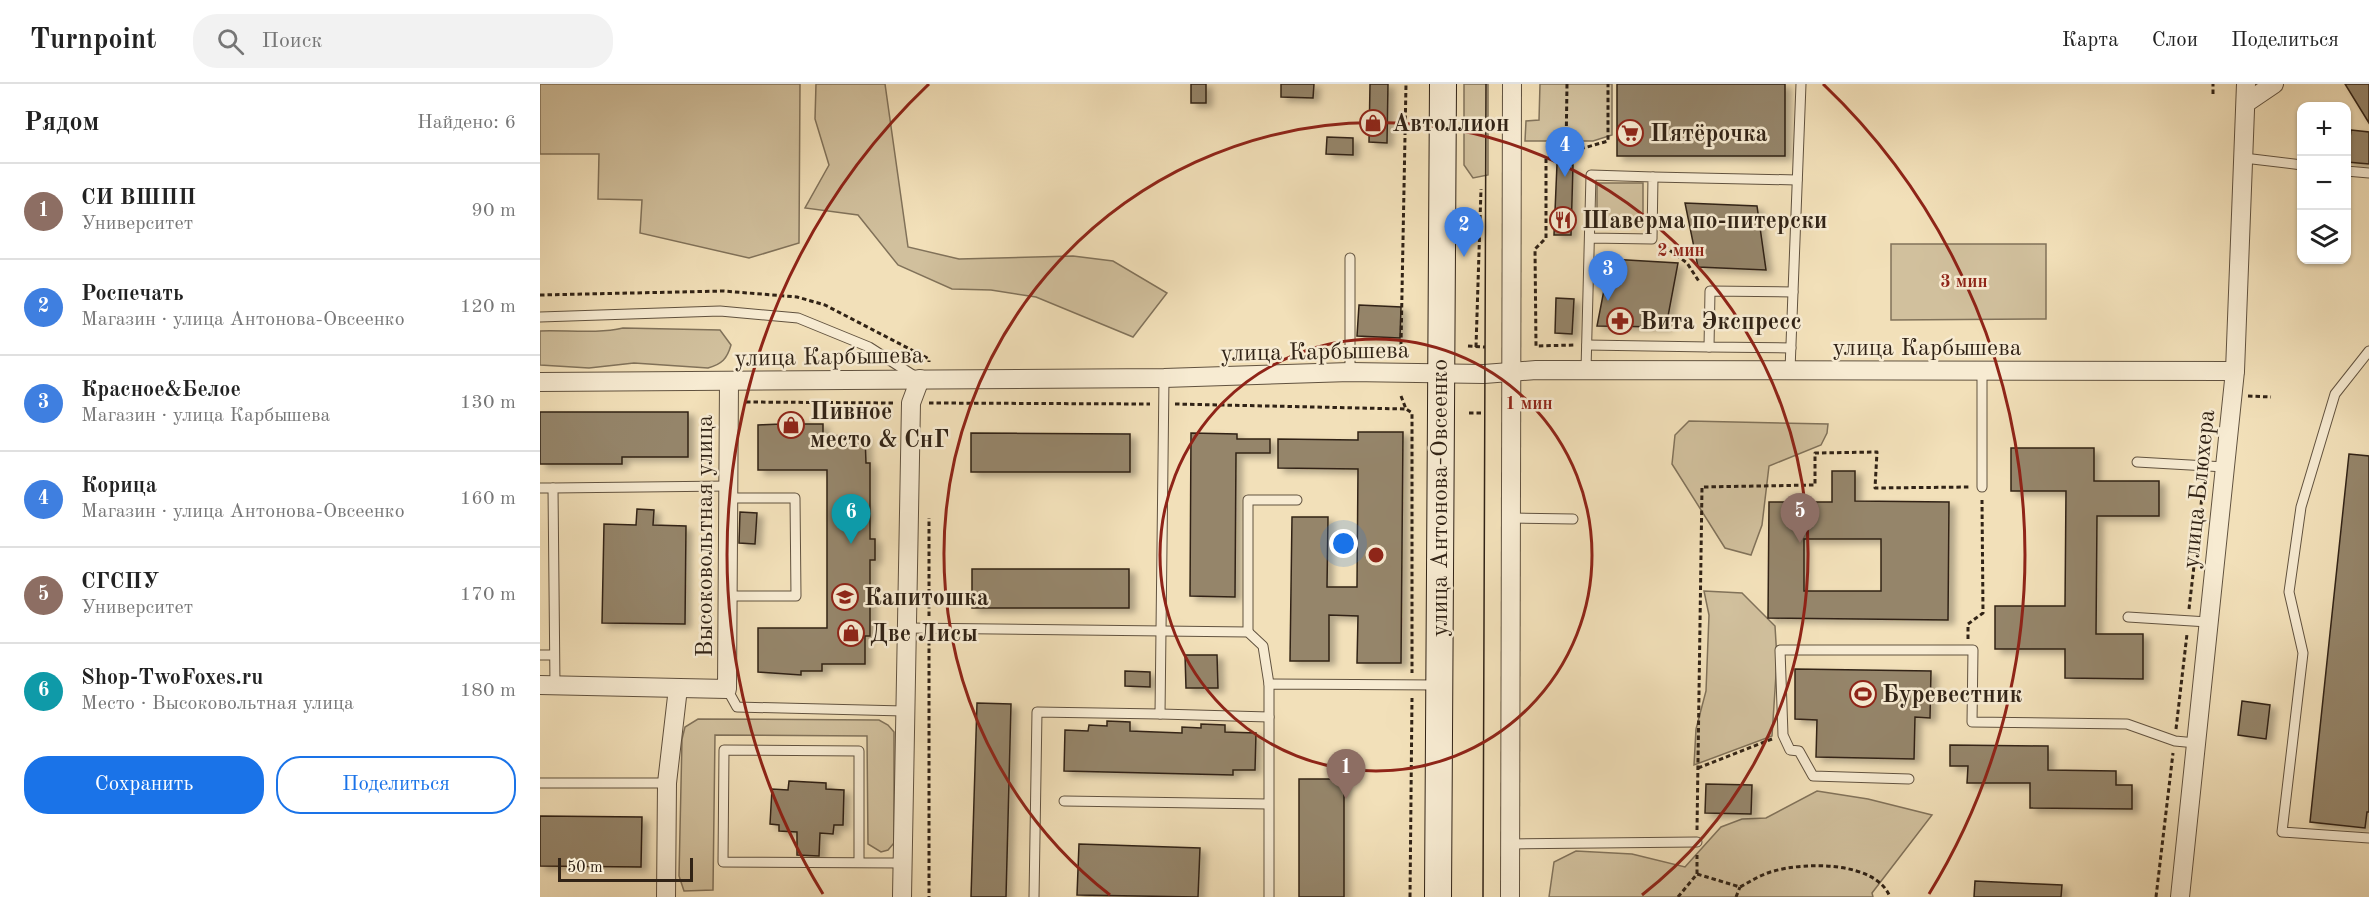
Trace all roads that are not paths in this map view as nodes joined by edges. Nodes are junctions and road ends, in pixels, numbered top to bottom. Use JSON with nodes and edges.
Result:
{"nodes":[{"id":1,"x":1512,"y":84,"type":"edge"},
{"id":2,"x":1801,"y":84,"type":"edge"},
{"id":3,"x":2246,"y":84,"type":"edge"},
{"id":4,"x":2274,"y":84,"type":"edge"},
{"id":5,"x":1440,"y":89,"type":"edge"},
{"id":6,"x":2246,"y":103,"type":"junction"},
{"id":7,"x":2244,"y":158,"type":"junction"},
{"id":8,"x":2297,"y":165,"type":"edge"},
{"id":9,"x":2351,"y":171,"type":"edge"},
{"id":10,"x":2369,"y":173,"type":"edge"},
{"id":11,"x":1653,"y":177,"type":"junction"},
{"id":12,"x":1797,"y":180,"type":"junction"},
{"id":13,"x":1590,"y":238,"type":"junction"},
{"id":14,"x":1350,"y":258,"type":"dead end"},
{"id":15,"x":1793,"y":292,"type":"junction"},
{"id":16,"x":540,"y":316,"type":"edge"},
{"id":17,"x":1587,"y":345,"type":"junction"},
{"id":18,"x":1709,"y":347,"type":"junction"},
{"id":19,"x":1791,"y":348,"type":"junction"},
{"id":20,"x":2369,"y":351,"type":"edge"},
{"id":21,"x":1511,"y":370,"type":"junction"},
{"id":22,"x":1586,"y":370,"type":"junction"},
{"id":23,"x":1790,"y":370,"type":"junction"},
{"id":24,"x":1982,"y":371,"type":"junction"},
{"id":25,"x":2235,"y":371,"type":"junction"},
{"id":26,"x":1350,"y":372,"type":"junction"},
{"id":27,"x":1440,"y":373,"type":"junction"},
{"id":28,"x":1164,"y":378,"type":"junction"},
{"id":29,"x":927,"y":379,"type":"junction"},
{"id":30,"x":540,"y":382,"type":"edge"},
{"id":31,"x":729,"y":382,"type":"junction"},
{"id":32,"x":2137,"y":462,"type":"dead end"},
{"id":33,"x":2225,"y":467,"type":"junction"},
{"id":34,"x":1982,"y":487,"type":"road end"},
{"id":35,"x":540,"y":488,"type":"edge"},
{"id":36,"x":553,"y":488,"type":"junction"},
{"id":37,"x":729,"y":492,"type":"junction"},
{"id":38,"x":1297,"y":500,"type":"dead end"},
{"id":39,"x":1510,"y":518,"type":"junction"},
{"id":40,"x":1573,"y":519,"type":"dead end"},
{"id":41,"x":728,"y":596,"type":"junction"},
{"id":42,"x":2128,"y":617,"type":"dead end"},
{"id":43,"x":2208,"y":622,"type":"junction"},
{"id":44,"x":906,"y":628,"type":"junction"},
{"id":45,"x":1161,"y":630,"type":"junction"},
{"id":46,"x":1248,"y":632,"type":"junction"},
{"id":47,"x":540,"y":655,"type":"edge"},
{"id":48,"x":554,"y":655,"type":"junction"},
{"id":49,"x":1269,"y":684,"type":"junction"},
{"id":50,"x":547,"y":685,"type":"edge"},
{"id":51,"x":1438,"y":686,"type":"junction"},
{"id":52,"x":678,"y":688,"type":"junction"},
{"id":53,"x":727,"y":689,"type":"junction"},
{"id":54,"x":904,"y":711,"type":"junction"},
{"id":55,"x":1160,"y":714,"type":"junction"},
{"id":56,"x":1269,"y":717,"type":"junction"},
{"id":57,"x":2196,"y":743,"type":"junction"},
{"id":58,"x":1909,"y":779,"type":"dead end"},
{"id":59,"x":540,"y":783,"type":"edge"},
{"id":60,"x":667,"y":783,"type":"junction"},
{"id":61,"x":1064,"y":801,"type":"dead end"},
{"id":62,"x":1269,"y":804,"type":"junction"},
{"id":63,"x":2369,"y":838,"type":"edge"},
{"id":64,"x":1697,"y":842,"type":"road end"},
{"id":65,"x":1510,"y":844,"type":"junction"},
{"id":66,"x":858,"y":862,"type":"junction"},
{"id":67,"x":903,"y":863,"type":"junction"},
{"id":68,"x":666,"y":897,"type":"edge"},
{"id":69,"x":902,"y":897,"type":"edge"},
{"id":70,"x":1034,"y":897,"type":"edge"},
{"id":71,"x":1269,"y":897,"type":"edge"},
{"id":72,"x":1438,"y":897,"type":"edge"},
{"id":73,"x":1510,"y":897,"type":"edge"},
{"id":74,"x":2180,"y":897,"type":"edge"}],
"edges":[{"from":1,"to":21,"type":"street"},
{"from":2,"to":12,"type":"lane"},
{"from":3,"to":6,"type":"street","name":"улица Блюхера"},
{"from":4,"to":6,"type":"street"},
{"from":5,"to":27,"type":"main road","name":"улица Антонова-Овсеенко"},
{"from":6,"to":7,"type":"street","name":"улица Блюхера"},
{"from":7,"to":8,"type":"lane"},
{"from":7,"to":25,"type":"street","name":"улица Блюхера"},
{"from":9,"to":10,"type":"lane"},
{"from":11,"to":12,"type":"lane"},
{"from":11,"to":13,"type":"lane"},
{"from":11,"to":13,"type":"lane"},
{"from":12,"to":15,"type":"lane"},
{"from":13,"to":17,"type":"lane"},
{"from":14,"to":26,"type":"lane"},
{"from":15,"to":18,"type":"lane"},
{"from":15,"to":19,"type":"lane"},
{"from":16,"to":29,"type":"lane"},
{"from":17,"to":18,"type":"lane"},
{"from":17,"to":22,"type":"lane"},
{"from":18,"to":19,"type":"lane"},
{"from":19,"to":23,"type":"lane"},
{"from":20,"to":63,"type":"lane"},
{"from":21,"to":22,"type":"street","name":"улица Карбышева"},
{"from":21,"to":27,"type":"street","name":"улица Карбышева"},
{"from":21,"to":39,"type":"street"},
{"from":22,"to":23,"type":"street","name":"улица Карбышева"},
{"from":23,"to":24,"type":"street","name":"улица Карбышева"},
{"from":24,"to":25,"type":"street","name":"улица Карбышева"},
{"from":24,"to":34,"type":"lane"},
{"from":25,"to":33,"type":"street","name":"улица Блюхера"},
{"from":26,"to":27,"type":"street","name":"улица Карбышева"},
{"from":26,"to":28,"type":"street","name":"улица Карбышева"},
{"from":27,"to":51,"type":"main road","name":"улица Антонова-Овсеенко"},
{"from":28,"to":29,"type":"street","name":"улица Карбышева"},
{"from":28,"to":45,"type":"lane"},
{"from":29,"to":31,"type":"street","name":"улица Карбышева"},
{"from":29,"to":44,"type":"street"},
{"from":30,"to":31,"type":"street","name":"улица Карбышева"},
{"from":31,"to":37,"type":"street","name":"Высоковольтная улица"},
{"from":32,"to":33,"type":"lane"},
{"from":33,"to":43,"type":"street","name":"улица Блюхера"},
{"from":35,"to":36,"type":"lane"},
{"from":36,"to":37,"type":"lane"},
{"from":36,"to":48,"type":"lane"},
{"from":37,"to":41,"type":"street","name":"Высоковольтная улица"},
{"from":37,"to":41,"type":"lane"},
{"from":38,"to":46,"type":"lane"},
{"from":39,"to":40,"type":"lane"},
{"from":39,"to":65,"type":"street"},
{"from":41,"to":53,"type":"street","name":"Высоковольтная улица"},
{"from":42,"to":43,"type":"lane"},
{"from":43,"to":57,"type":"street","name":"улица Блюхера"},
{"from":44,"to":45,"type":"lane"},
{"from":44,"to":54,"type":"street"},
{"from":45,"to":46,"type":"lane"},
{"from":45,"to":55,"type":"lane"},
{"from":46,"to":49,"type":"lane"},
{"from":47,"to":48,"type":"lane"},
{"from":48,"to":50,"type":"lane"},
{"from":49,"to":51,"type":"lane"},
{"from":49,"to":56,"type":"lane"},
{"from":50,"to":52,"type":"street"},
{"from":51,"to":72,"type":"main road","name":"улица Антонова-Овсеенко"},
{"from":52,"to":53,"type":"street"},
{"from":52,"to":60,"type":"street","name":"Высоковольтная улица"},
{"from":53,"to":54,"type":"lane"},
{"from":54,"to":67,"type":"street"},
{"from":55,"to":56,"type":"lane"},
{"from":55,"to":70,"type":"lane"},
{"from":56,"to":62,"type":"lane"},
{"from":57,"to":58,"type":"lane"},
{"from":57,"to":74,"type":"street","name":"улица Блюхера"},
{"from":59,"to":60,"type":"lane"},
{"from":60,"to":68,"type":"street","name":"Высоковольтная улица"},
{"from":61,"to":62,"type":"lane"},
{"from":62,"to":71,"type":"lane"},
{"from":64,"to":65,"type":"lane"},
{"from":65,"to":73,"type":"street"},
{"from":66,"to":66,"type":"lane"},
{"from":66,"to":67,"type":"lane"},
{"from":67,"to":69,"type":"street"}]}
